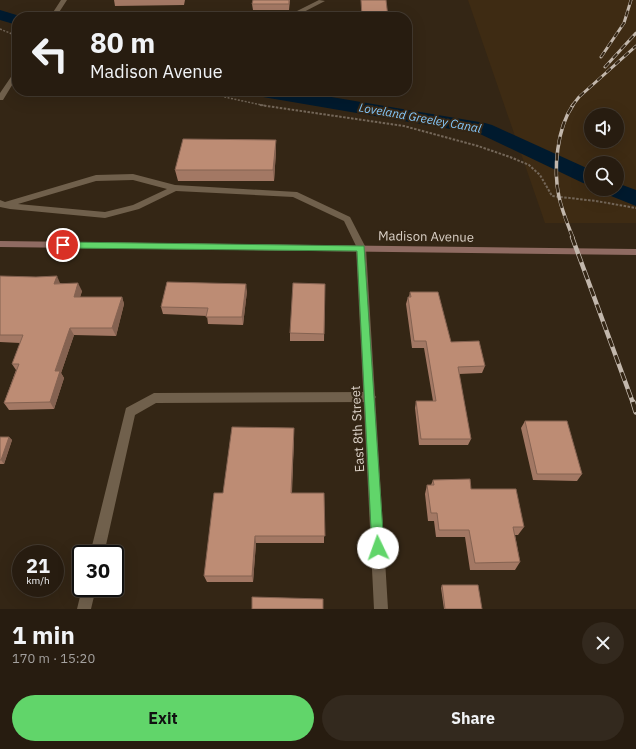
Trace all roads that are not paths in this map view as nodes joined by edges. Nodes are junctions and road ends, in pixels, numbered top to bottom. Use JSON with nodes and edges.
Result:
{"nodes":[{"id":1,"x":64,"y":0,"type":"edge"},
{"id":2,"x":322,"y":1,"type":"edge"},
{"id":3,"x":56,"y":12,"type":"edge"},
{"id":4,"x":300,"y":12,"type":"edge"},
{"id":5,"x":12,"y":80,"type":"edge"},
{"id":6,"x":0,"y":98,"type":"edge"},
{"id":7,"x":175,"y":188,"type":"junction"},
{"id":8,"x":2,"y":204,"type":"edge"},
{"id":9,"x":0,"y":244,"type":"edge"},
{"id":10,"x":361,"y":248,"type":"junction"},
{"id":11,"x":636,"y":252,"type":"edge"},
{"id":12,"x":370,"y":397,"type":"junction"},
{"id":13,"x":99,"y":545,"type":"edge"},
{"id":14,"x":87,"y":597,"type":"edge"},
{"id":15,"x":84,"y":609,"type":"edge"},
{"id":16,"x":381,"y":609,"type":"edge"}],
"edges":[{"from":1,"to":3,"type":"street"},
{"from":2,"to":4,"type":"street"},
{"from":5,"to":6,"type":"street"},
{"from":7,"to":8,"type":"street"},
{"from":7,"to":8,"type":"street"},
{"from":7,"to":10,"type":"street"},
{"from":9,"to":10,"type":"main road","name":"Madison Avenue"},
{"from":10,"to":11,"type":"main road","name":"Madison Avenue"},
{"from":10,"to":12,"type":"street","name":"East 8th Street"},
{"from":12,"to":13,"type":"street"},
{"from":12,"to":16,"type":"street","name":"East 8th Street"},
{"from":14,"to":15,"type":"street"}]}
